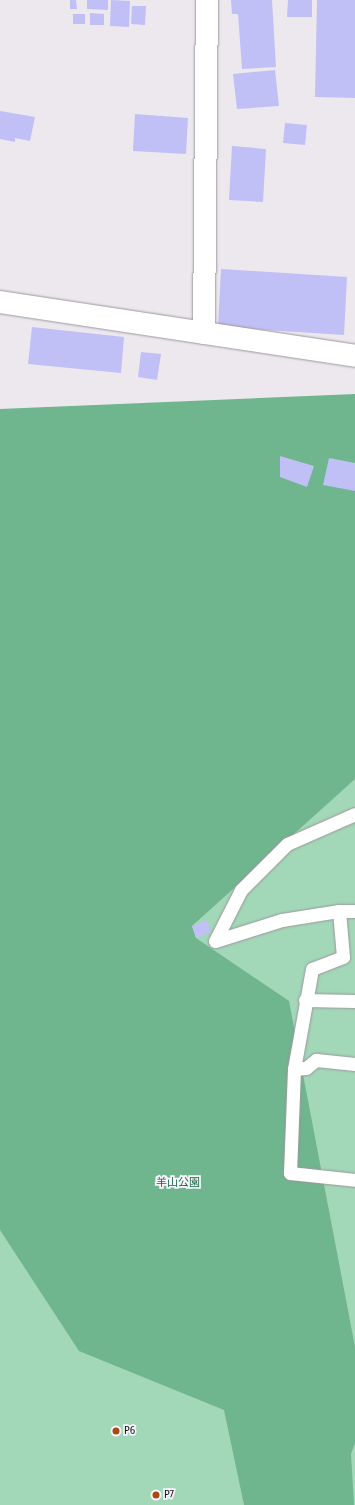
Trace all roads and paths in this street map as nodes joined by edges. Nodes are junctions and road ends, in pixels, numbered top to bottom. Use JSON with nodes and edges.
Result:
{"nodes":[{"id":1,"x":207,"y":0,"type":"edge"},
{"id":2,"x":0,"y":302,"type":"edge"},
{"id":3,"x":204,"y":333,"type":"junction"},
{"id":4,"x":355,"y":356,"type":"edge"},
{"id":5,"x":355,"y":814,"type":"edge"},
{"id":6,"x":339,"y":911,"type":"junction"},
{"id":7,"x":355,"y":911,"type":"edge"},
{"id":8,"x":305,"y":1000,"type":"junction"},
{"id":9,"x":355,"y":1001,"type":"edge"},
{"id":10,"x":355,"y":1064,"type":"edge"},
{"id":11,"x":294,"y":1069,"type":"junction"},
{"id":12,"x":355,"y":1180,"type":"edge"}],
"edges":[{"from":1,"to":3,"type":"street"},
{"from":2,"to":3,"type":"street"},
{"from":3,"to":4,"type":"street"},
{"from":5,"to":6,"type":"lane"},
{"from":6,"to":7,"type":"lane"},
{"from":6,"to":8,"type":"lane"},
{"from":8,"to":9,"type":"lane"},
{"from":8,"to":11,"type":"lane"},
{"from":10,"to":11,"type":"lane"},
{"from":11,"to":12,"type":"lane"}]}
